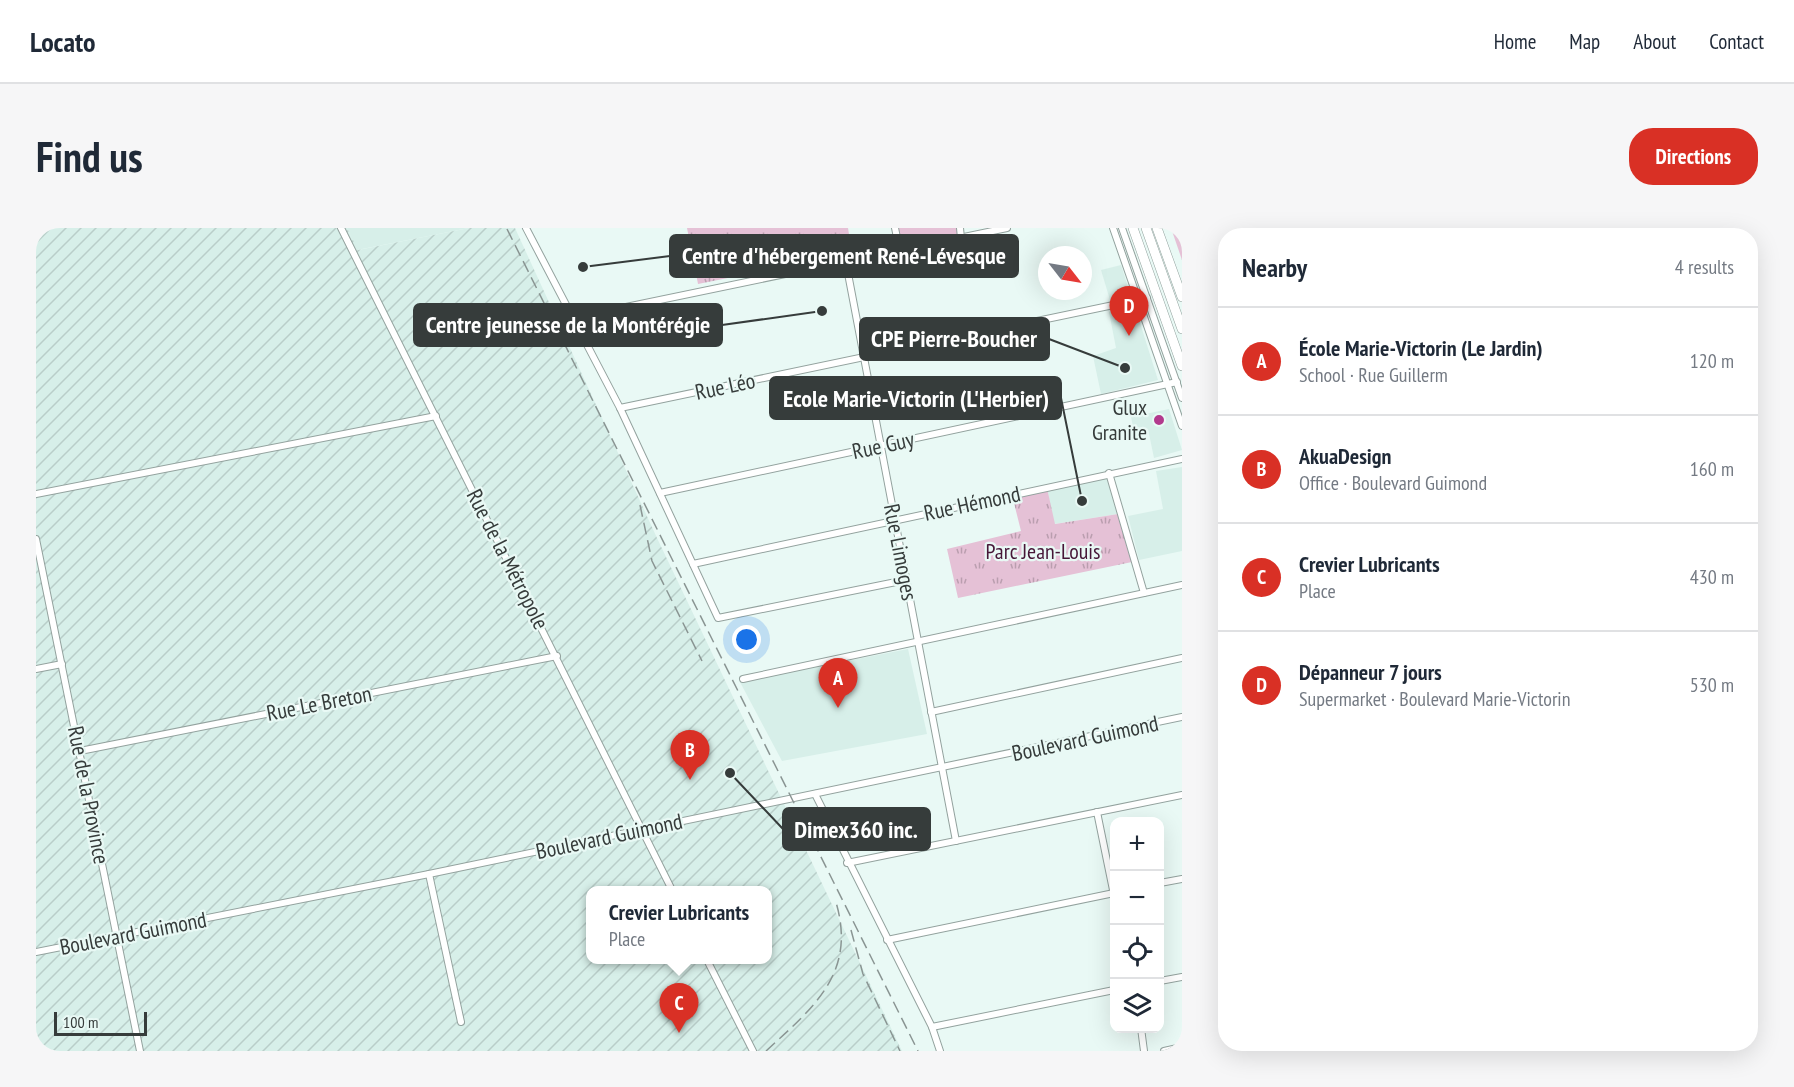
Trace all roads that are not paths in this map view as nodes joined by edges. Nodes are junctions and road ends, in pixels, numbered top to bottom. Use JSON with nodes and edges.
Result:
{"nodes":[{"id":1,"x":341,"y":228,"type":"edge"},
{"id":2,"x":526,"y":228,"type":"edge"},
{"id":3,"x":895,"y":228,"type":"edge"},
{"id":4,"x":960,"y":228,"type":"edge"},
{"id":5,"x":1007,"y":228,"type":"edge"},
{"id":6,"x":1113,"y":228,"type":"edge"},
{"id":7,"x":1122,"y":228,"type":"edge"},
{"id":8,"x":1133,"y":228,"type":"edge"},
{"id":9,"x":1139,"y":228,"type":"edge"},
{"id":10,"x":1146,"y":228,"type":"edge"},
{"id":11,"x":1157,"y":228,"type":"edge"},
{"id":12,"x":961,"y":238,"type":"junction"},
{"id":13,"x":900,"y":252,"type":"junction"},
{"id":14,"x":846,"y":263,"type":"junction"},
{"id":15,"x":1147,"y":297,"type":"junction"},
{"id":16,"x":1182,"y":297,"type":"edge"},
{"id":17,"x":1138,"y":300,"type":"junction"},
{"id":18,"x":573,"y":318,"type":"junction"},
{"id":19,"x":1182,"y":328,"type":"edge"},
{"id":20,"x":1182,"y":348,"type":"edge"},
{"id":21,"x":863,"y":356,"type":"junction"},
{"id":22,"x":1182,"y":366,"type":"edge"},
{"id":23,"x":1177,"y":382,"type":"junction"},
{"id":24,"x":1168,"y":385,"type":"junction"},
{"id":25,"x":1182,"y":398,"type":"edge"},
{"id":26,"x":620,"y":408,"type":"junction"},
{"id":27,"x":436,"y":416,"type":"junction"},
{"id":28,"x":1182,"y":426,"type":"edge"},
{"id":29,"x":880,"y":445,"type":"junction"},
{"id":30,"x":1182,"y":459,"type":"edge"},
{"id":31,"x":1108,"y":473,"type":"junction"},
{"id":32,"x":660,"y":493,"type":"junction"},
{"id":33,"x":36,"y":494,"type":"edge"},
{"id":34,"x":895,"y":520,"type":"junction"},
{"id":35,"x":36,"y":539,"type":"edge"},
{"id":36,"x":693,"y":564,"type":"junction"},
{"id":37,"x":906,"y":580,"type":"junction"},
{"id":38,"x":1182,"y":585,"type":"edge"},
{"id":39,"x":1144,"y":593,"type":"junction"},
{"id":40,"x":918,"y":641,"type":"junction"},
{"id":41,"x":557,"y":656,"type":"junction"},
{"id":42,"x":1182,"y":658,"type":"edge"},
{"id":43,"x":62,"y":663,"type":"junction"},
{"id":44,"x":36,"y":669,"type":"edge"},
{"id":45,"x":743,"y":679,"type":"dead end"},
{"id":46,"x":931,"y":712,"type":"junction"},
{"id":47,"x":1182,"y":717,"type":"edge"},
{"id":48,"x":80,"y":751,"type":"junction"},
{"id":49,"x":942,"y":768,"type":"junction"},
{"id":50,"x":815,"y":795,"type":"junction"},
{"id":51,"x":1182,"y":795,"type":"edge"},
{"id":52,"x":1097,"y":812,"type":"junction"},
{"id":53,"x":641,"y":829,"type":"junction"},
{"id":54,"x":956,"y":841,"type":"junction"},
{"id":55,"x":847,"y":863,"type":"junction"},
{"id":56,"x":429,"y":874,"type":"junction"},
{"id":57,"x":1110,"y":875,"type":"edge"},
{"id":58,"x":1182,"y":879,"type":"edge"},
{"id":59,"x":1164,"y":882,"type":"edge"},
{"id":60,"x":670,"y":886,"type":"edge"},
{"id":61,"x":1110,"y":895,"type":"edge"},
{"id":62,"x":118,"y":936,"type":"junction"},
{"id":63,"x":887,"y":940,"type":"junction"},
{"id":64,"x":36,"y":952,"type":"edge"},
{"id":65,"x":709,"y":964,"type":"edge"},
{"id":66,"x":1182,"y":977,"type":"edge"},
{"id":67,"x":1164,"y":980,"type":"edge"},
{"id":68,"x":1110,"y":991,"type":"edge"},
{"id":69,"x":461,"y":1022,"type":"dead end"},
{"id":70,"x":932,"y":1028,"type":"junction"},
{"id":71,"x":1142,"y":1033,"type":"edge"},
{"id":72,"x":1182,"y":1047,"type":"edge"},
{"id":73,"x":140,"y":1051,"type":"edge"},
{"id":74,"x":753,"y":1051,"type":"edge"},
{"id":75,"x":940,"y":1051,"type":"edge"},
{"id":76,"x":1144,"y":1051,"type":"edge"},
{"id":77,"x":1164,"y":1051,"type":"edge"}],
"edges":[{"from":1,"to":27,"type":"street","name":"Rue de la Métropole"},
{"from":2,"to":18,"type":"street"},
{"from":3,"to":13,"type":"street"},
{"from":4,"to":12,"type":"street"},
{"from":5,"to":12,"type":"street"},
{"from":6,"to":17,"type":"street"},
{"from":7,"to":15,"type":"street"},
{"from":8,"to":22,"type":"highway"},
{"from":9,"to":20,"type":"highway"},
{"from":10,"to":19,"type":"highway"},
{"from":11,"to":16,"type":"highway"},
{"from":12,"to":13,"type":"street"},
{"from":13,"to":14,"type":"street"},
{"from":14,"to":18,"type":"street"},
{"from":14,"to":21,"type":"street","name":"Rue Limoges"},
{"from":15,"to":17,"type":"street","name":"Rue Léo"},
{"from":15,"to":23,"type":"street"},
{"from":17,"to":21,"type":"street","name":"Rue Léo"},
{"from":17,"to":24,"type":"street"},
{"from":18,"to":26,"type":"street"},
{"from":21,"to":26,"type":"street","name":"Rue Léo"},
{"from":21,"to":29,"type":"street","name":"Rue Limoges"},
{"from":23,"to":24,"type":"street","name":"Rue Guy"},
{"from":23,"to":25,"type":"street"},
{"from":24,"to":28,"type":"street"},
{"from":24,"to":29,"type":"street","name":"Rue Guy"},
{"from":26,"to":32,"type":"street"},
{"from":27,"to":33,"type":"street"},
{"from":27,"to":41,"type":"street","name":"Rue de la Métropole"},
{"from":29,"to":32,"type":"street","name":"Rue Guy"},
{"from":29,"to":34,"type":"street","name":"Rue Limoges"},
{"from":30,"to":31,"type":"street","name":"Rue Hémond"},
{"from":31,"to":34,"type":"street","name":"Rue Hémond"},
{"from":31,"to":39,"type":"street"},
{"from":32,"to":36,"type":"street"},
{"from":34,"to":36,"type":"street","name":"Rue Hémond"},
{"from":34,"to":37,"type":"street","name":"Rue Limoges"},
{"from":35,"to":43,"type":"street","name":"Rue de la Province"},
{"from":36,"to":37,"type":"street"},
{"from":37,"to":40,"type":"street","name":"Rue Limoges"},
{"from":38,"to":39,"type":"street"},
{"from":39,"to":40,"type":"street"},
{"from":40,"to":45,"type":"street"},
{"from":40,"to":46,"type":"street","name":"Rue Limoges"},
{"from":41,"to":48,"type":"street","name":"Rue Le Breton"},
{"from":41,"to":53,"type":"street","name":"Rue de la Métropole"},
{"from":42,"to":46,"type":"street"},
{"from":43,"to":44,"type":"street"},
{"from":43,"to":48,"type":"street","name":"Rue de la Province"},
{"from":46,"to":49,"type":"street","name":"Rue Limoges"},
{"from":47,"to":49,"type":"street","name":"Boulevard Guimond"},
{"from":48,"to":62,"type":"street","name":"Rue de la Province"},
{"from":49,"to":50,"type":"street","name":"Boulevard Guimond"},
{"from":49,"to":54,"type":"street","name":"Rue Limoges"},
{"from":50,"to":53,"type":"street","name":"Boulevard Guimond"},
{"from":50,"to":55,"type":"street"},
{"from":51,"to":52,"type":"street"},
{"from":52,"to":54,"type":"street"},
{"from":52,"to":57,"type":"street"},
{"from":53,"to":56,"type":"street","name":"Boulevard Guimond"},
{"from":53,"to":60,"type":"street","name":"Rue de la Métropole"},
{"from":54,"to":55,"type":"street"},
{"from":55,"to":63,"type":"street"},
{"from":56,"to":62,"type":"street","name":"Boulevard Guimond"},
{"from":56,"to":69,"type":"street"},
{"from":58,"to":59,"type":"street"},
{"from":61,"to":63,"type":"street"},
{"from":62,"to":64,"type":"street","name":"Boulevard Guimond"},
{"from":62,"to":73,"type":"street","name":"Rue de la Province"},
{"from":63,"to":70,"type":"street"},
{"from":65,"to":74,"type":"street"},
{"from":66,"to":67,"type":"street"},
{"from":68,"to":70,"type":"street"},
{"from":70,"to":75,"type":"street"},
{"from":71,"to":76,"type":"street"},
{"from":72,"to":77,"type":"street"}]}
